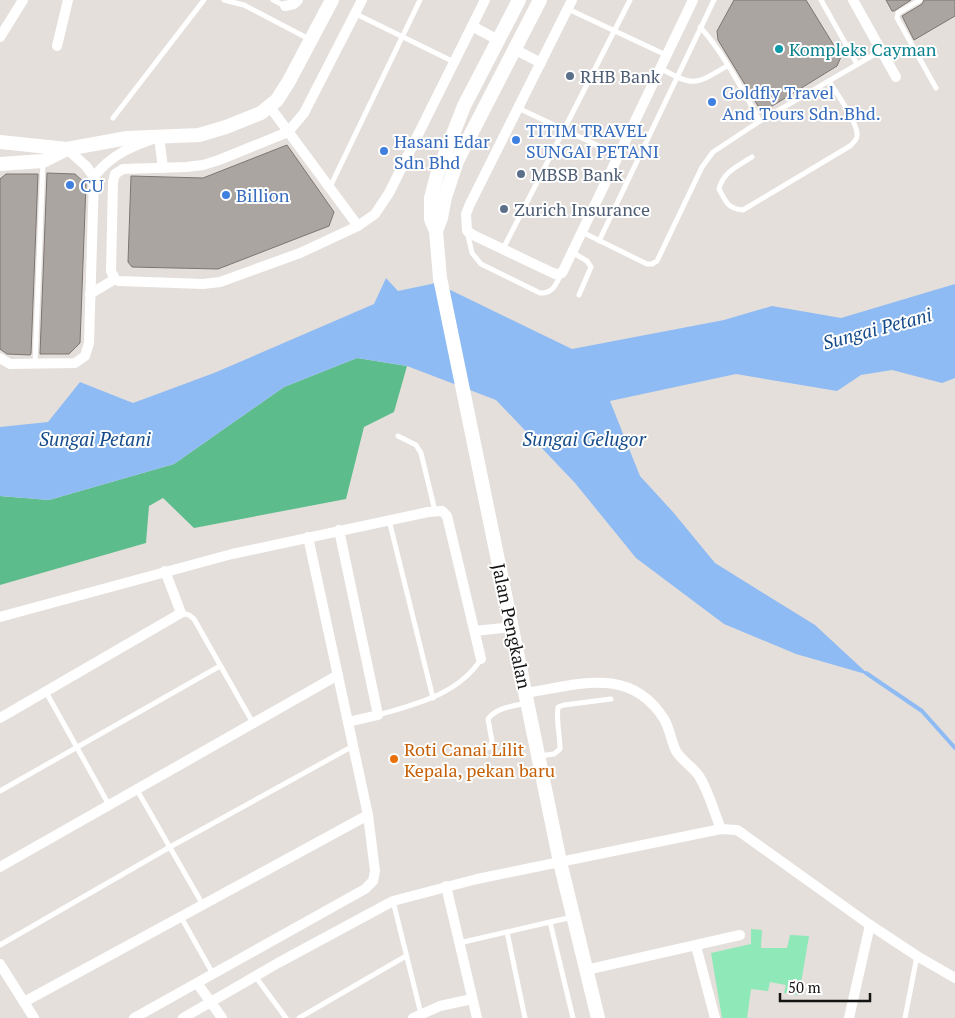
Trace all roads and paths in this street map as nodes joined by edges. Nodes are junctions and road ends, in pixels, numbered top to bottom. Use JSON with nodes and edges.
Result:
{"nodes":[{"id":1,"x":23,"y":0,"type":"edge"},
{"id":2,"x":68,"y":0,"type":"edge"},
{"id":3,"x":204,"y":0,"type":"edge"},
{"id":4,"x":224,"y":0,"type":"edge"},
{"id":5,"x":273,"y":0,"type":"edge"},
{"id":6,"x":298,"y":0,"type":"edge"},
{"id":7,"x":332,"y":0,"type":"edge"},
{"id":8,"x":362,"y":0,"type":"edge"},
{"id":9,"x":420,"y":0,"type":"edge"},
{"id":10,"x":485,"y":0,"type":"edge"},
{"id":11,"x":519,"y":0,"type":"edge"},
{"id":12,"x":540,"y":0,"type":"edge"},
{"id":13,"x":630,"y":0,"type":"edge"},
{"id":14,"x":693,"y":0,"type":"edge"},
{"id":15,"x":714,"y":0,"type":"edge"},
{"id":16,"x":821,"y":0,"type":"edge"},
{"id":17,"x":853,"y":0,"type":"edge"},
{"id":18,"x":920,"y":0,"type":"edge"},
{"id":19,"x":570,"y":5,"type":"edge"},
{"id":20,"x":285,"y":6,"type":"joint"},
{"id":21,"x":354,"y":13,"type":"junction"},
{"id":22,"x":472,"y":26,"type":"junction"},
{"id":23,"x":700,"y":27,"type":"junction"},
{"id":24,"x":614,"y":31,"type":"junction"},
{"id":25,"x":402,"y":36,"type":"junction"},
{"id":26,"x":0,"y":37,"type":"edge"},
{"id":27,"x":312,"y":40,"type":"junction"},
{"id":28,"x":498,"y":40,"type":"junction"},
{"id":29,"x":57,"y":46,"type":"dead end"},
{"id":30,"x":514,"y":49,"type":"junction"},
{"id":31,"x":882,"y":50,"type":"junction"},
{"id":32,"x":666,"y":55,"type":"junction"},
{"id":33,"x":454,"y":62,"type":"junction"},
{"id":34,"x":541,"y":63,"type":"junction"},
{"id":35,"x":857,"y":64,"type":"junction"},
{"id":36,"x":727,"y":66,"type":"junction"},
{"id":37,"x":660,"y":68,"type":"junction"},
{"id":38,"x":676,"y":77,"type":"junction"},
{"id":39,"x":896,"y":77,"type":"dead end"},
{"id":40,"x":829,"y":81,"type":"junction"},
{"id":41,"x":936,"y":88,"type":"dead end"},
{"id":42,"x":270,"y":107,"type":"junction"},
{"id":43,"x":518,"y":108,"type":"junction"},
{"id":44,"x":113,"y":118,"type":"dead end"},
{"id":45,"x":760,"y":121,"type":"junction"},
{"id":46,"x":564,"y":129,"type":"junction"},
{"id":47,"x":288,"y":132,"type":"junction"},
{"id":48,"x":160,"y":137,"type":"junction"},
{"id":49,"x":0,"y":142,"type":"edge"},
{"id":50,"x":67,"y":149,"type":"junction"},
{"id":51,"x":618,"y":155,"type":"junction"},
{"id":52,"x":752,"y":157,"type":"dead end"},
{"id":53,"x":44,"y":161,"type":"junction"},
{"id":54,"x":0,"y":164,"type":"edge"},
{"id":55,"x":163,"y":168,"type":"junction"},
{"id":56,"x":94,"y":177,"type":"junction"},
{"id":57,"x":330,"y":188,"type":"junction"},
{"id":58,"x":358,"y":226,"type":"junction"},
{"id":59,"x":436,"y":231,"type":"junction"},
{"id":60,"x":467,"y":231,"type":"junction"},
{"id":61,"x":582,"y":232,"type":"junction"},
{"id":62,"x":599,"y":241,"type":"junction"},
{"id":63,"x":503,"y":250,"type":"junction"},
{"id":64,"x":572,"y":252,"type":"junction"},
{"id":65,"x":562,"y":273,"type":"junction"},
{"id":66,"x":115,"y":279,"type":"junction"},
{"id":67,"x":90,"y":294,"type":"junction"},
{"id":68,"x":579,"y":295,"type":"dead end"},
{"id":69,"x":0,"y":358,"type":"edge"},
{"id":70,"x":35,"y":364,"type":"junction"},
{"id":71,"x":398,"y":436,"type":"dead end"},
{"id":72,"x":435,"y":511,"type":"junction"},
{"id":73,"x":390,"y":520,"type":"junction"},
{"id":74,"x":339,"y":530,"type":"junction"},
{"id":75,"x":308,"y":537,"type":"junction"},
{"id":76,"x":165,"y":571,"type":"junction"},
{"id":77,"x":181,"y":613,"type":"junction"},
{"id":78,"x":0,"y":618,"type":"edge"},
{"id":79,"x":512,"y":627,"type":"junction"},
{"id":80,"x":474,"y":630,"type":"junction"},
{"id":81,"x":481,"y":659,"type":"joint"},
{"id":82,"x":220,"y":666,"type":"junction"},
{"id":83,"x":338,"y":675,"type":"junction"},
{"id":84,"x":46,"y":692,"type":"junction"},
{"id":85,"x":433,"y":698,"type":"junction"},
{"id":86,"x":527,"y":698,"type":"junction"},
{"id":87,"x":611,"y":699,"type":"dead end"},
{"id":88,"x":378,"y":715,"type":"junction"},
{"id":89,"x":0,"y":718,"type":"edge"},
{"id":90,"x":348,"y":722,"type":"junction"},
{"id":91,"x":253,"y":723,"type":"junction"},
{"id":92,"x":353,"y":746,"type":"junction"},
{"id":93,"x":77,"y":747,"type":"junction"},
{"id":94,"x":460,"y":756,"type":"dead end"},
{"id":95,"x":538,"y":756,"type":"junction"},
{"id":96,"x":137,"y":790,"type":"junction"},
{"id":97,"x":0,"y":791,"type":"edge"},
{"id":98,"x":109,"y":805,"type":"junction"},
{"id":99,"x":368,"y":815,"type":"junction"},
{"id":100,"x":721,"y":829,"type":"junction"},
{"id":101,"x":170,"y":848,"type":"junction"},
{"id":102,"x":560,"y":862,"type":"junction"},
{"id":103,"x":0,"y":867,"type":"edge"},
{"id":104,"x":446,"y":886,"type":"junction"},
{"id":105,"x":393,"y":900,"type":"junction"},
{"id":106,"x":203,"y":905,"type":"junction"},
{"id":107,"x":181,"y":917,"type":"junction"},
{"id":108,"x":573,"y":917,"type":"junction"},
{"id":109,"x":550,"y":922,"type":"junction"},
{"id":110,"x":870,"y":924,"type":"junction"},
{"id":111,"x":507,"y":932,"type":"junction"},
{"id":112,"x":740,"y":935,"type":"dead end"},
{"id":113,"x":459,"y":943,"type":"junction"},
{"id":114,"x":0,"y":945,"type":"edge"},
{"id":115,"x":696,"y":946,"type":"junction"},
{"id":116,"x":406,"y":956,"type":"junction"},
{"id":117,"x":917,"y":956,"type":"junction"},
{"id":118,"x":0,"y":964,"type":"edge"},
{"id":119,"x":586,"y":970,"type":"junction"},
{"id":120,"x":213,"y":974,"type":"junction"},
{"id":121,"x":255,"y":976,"type":"junction"},
{"id":122,"x":955,"y":978,"type":"edge"},
{"id":123,"x":197,"y":983,"type":"junction"},
{"id":124,"x":472,"y":999,"type":"junction"},
{"id":125,"x":24,"y":1002,"type":"junction"},
{"id":126,"x":209,"y":1002,"type":"junction"},
{"id":127,"x":417,"y":1016,"type":"edge"},
{"id":128,"x":595,"y":1017,"type":"edge"},
{"id":129,"x":34,"y":1018,"type":"edge"},
{"id":130,"x":134,"y":1018,"type":"edge"},
{"id":131,"x":183,"y":1018,"type":"edge"},
{"id":132,"x":222,"y":1018,"type":"edge"},
{"id":133,"x":286,"y":1018,"type":"edge"},
{"id":134,"x":299,"y":1018,"type":"edge"},
{"id":135,"x":477,"y":1018,"type":"edge"},
{"id":136,"x":525,"y":1018,"type":"edge"},
{"id":137,"x":573,"y":1018,"type":"edge"},
{"id":138,"x":715,"y":1018,"type":"edge"},
{"id":139,"x":849,"y":1018,"type":"edge"},
{"id":140,"x":905,"y":1018,"type":"edge"}],
"edges":[{"from":1,"to":26,"type":"street"},
{"from":2,"to":29,"type":"street"},
{"from":3,"to":44,"type":"lane"},
{"from":4,"to":27,"type":"lane"},
{"from":5,"to":20,"type":"lane"},
{"from":6,"to":20,"type":"street"},
{"from":7,"to":27,"type":"main road"},
{"from":8,"to":21,"type":"street"},
{"from":9,"to":25,"type":"lane"},
{"from":10,"to":22,"type":"street"},
{"from":11,"to":28,"type":"main road","name":"Jalan Pengkalan"},
{"from":12,"to":30,"type":"main road","name":"Jalan Pengkalan"},
{"from":13,"to":24,"type":"lane"},
{"from":14,"to":32,"type":"street"},
{"from":15,"to":23,"type":"lane"},
{"from":16,"to":35,"type":"lane"},
{"from":17,"to":31,"type":"street"},
{"from":18,"to":41,"type":"lane"},
{"from":19,"to":24,"type":"lane"},
{"from":19,"to":34,"type":"street"},
{"from":21,"to":25,"type":"lane"},
{"from":21,"to":47,"type":"street"},
{"from":22,"to":28,"type":"street"},
{"from":22,"to":33,"type":"street"},
{"from":23,"to":36,"type":"lane"},
{"from":23,"to":38,"type":"lane"},
{"from":24,"to":32,"type":"lane"},
{"from":24,"to":46,"type":"lane"},
{"from":25,"to":33,"type":"lane"},
{"from":25,"to":57,"type":"lane"},
{"from":27,"to":42,"type":"main road"},
{"from":28,"to":59,"type":"main road","name":"Jalan Pengkalan"},
{"from":30,"to":34,"type":"street"},
{"from":30,"to":59,"type":"main road","name":"Jalan Pengkalan"},
{"from":31,"to":35,"type":"lane"},
{"from":31,"to":39,"type":"street"},
{"from":32,"to":37,"type":"street"},
{"from":33,"to":58,"type":"street"},
{"from":34,"to":43,"type":"street"},
{"from":35,"to":40,"type":"lane"},
{"from":36,"to":38,"type":"lane"},
{"from":36,"to":45,"type":"lane"},
{"from":37,"to":38,"type":"lane"},
{"from":37,"to":51,"type":"street"},
{"from":38,"to":62,"type":"lane"},
{"from":40,"to":45,"type":"lane"},
{"from":40,"to":52,"type":"lane"},
{"from":42,"to":47,"type":"street"},
{"from":42,"to":48,"type":"main road"},
{"from":43,"to":46,"type":"lane"},
{"from":43,"to":60,"type":"street"},
{"from":45,"to":62,"type":"lane"},
{"from":46,"to":51,"type":"lane"},
{"from":46,"to":63,"type":"lane"},
{"from":47,"to":55,"type":"street"},
{"from":47,"to":57,"type":"street"},
{"from":48,"to":50,"type":"main road"},
{"from":48,"to":55,"type":"street"},
{"from":48,"to":56,"type":"street"},
{"from":49,"to":50,"type":"main road"},
{"from":50,"to":53,"type":"main road"},
{"from":50,"to":56,"type":"street"},
{"from":51,"to":61,"type":"street"},
{"from":53,"to":54,"type":"main road"},
{"from":53,"to":70,"type":"lane"},
{"from":55,"to":66,"type":"street"},
{"from":56,"to":67,"type":"street"},
{"from":57,"to":58,"type":"street"},
{"from":58,"to":66,"type":"street"},
{"from":59,"to":79,"type":"main road","name":"Jalan Pengkalan"},
{"from":60,"to":63,"type":"street"},
{"from":60,"to":65,"type":"lane"},
{"from":61,"to":62,"type":"lane"},
{"from":61,"to":64,"type":"street"},
{"from":63,"to":65,"type":"street"},
{"from":64,"to":65,"type":"street"},
{"from":64,"to":68,"type":"lane"},
{"from":66,"to":67,"type":"street"},
{"from":67,"to":70,"type":"street"},
{"from":69,"to":70,"type":"street"},
{"from":71,"to":72,"type":"lane"},
{"from":72,"to":73,"type":"street"},
{"from":72,"to":80,"type":"street"},
{"from":73,"to":74,"type":"street"},
{"from":73,"to":85,"type":"lane"},
{"from":74,"to":75,"type":"street"},
{"from":74,"to":88,"type":"street"},
{"from":75,"to":76,"type":"street"},
{"from":75,"to":83,"type":"street"},
{"from":76,"to":77,"type":"street"},
{"from":76,"to":78,"type":"street"},
{"from":77,"to":82,"type":"lane"},
{"from":77,"to":84,"type":"street"},
{"from":79,"to":80,"type":"street"},
{"from":79,"to":86,"type":"main road","name":"Jalan Pengkalan"},
{"from":80,"to":81,"type":"street"},
{"from":81,"to":85,"type":"lane"},
{"from":82,"to":91,"type":"lane"},
{"from":82,"to":93,"type":"lane"},
{"from":83,"to":90,"type":"street"},
{"from":83,"to":91,"type":"street"},
{"from":84,"to":89,"type":"street"},
{"from":84,"to":93,"type":"lane"},
{"from":85,"to":88,"type":"lane"},
{"from":86,"to":94,"type":"lane"},
{"from":86,"to":95,"type":"main road","name":"Jalan Pengkalan"},
{"from":86,"to":100,"type":"street"},
{"from":87,"to":95,"type":"lane"},
{"from":88,"to":90,"type":"street"},
{"from":90,"to":92,"type":"street"},
{"from":91,"to":96,"type":"street"},
{"from":92,"to":99,"type":"street"},
{"from":92,"to":101,"type":"lane"},
{"from":93,"to":97,"type":"lane"},
{"from":93,"to":98,"type":"lane"},
{"from":95,"to":102,"type":"main road","name":"Jalan Pengkalan"},
{"from":96,"to":98,"type":"street"},
{"from":96,"to":101,"type":"lane"},
{"from":98,"to":103,"type":"street"},
{"from":99,"to":106,"type":"street"},
{"from":99,"to":120,"type":"street"},
{"from":100,"to":102,"type":"street"},
{"from":100,"to":110,"type":"street"},
{"from":101,"to":106,"type":"lane"},
{"from":101,"to":114,"type":"lane"},
{"from":102,"to":104,"type":"street"},
{"from":102,"to":108,"type":"main road","name":"Jalan Pengkalan"},
{"from":104,"to":105,"type":"street"},
{"from":104,"to":113,"type":"street"},
{"from":105,"to":116,"type":"lane"},
{"from":105,"to":121,"type":"street"},
{"from":106,"to":107,"type":"street"},
{"from":107,"to":120,"type":"lane"},
{"from":107,"to":125,"type":"street"},
{"from":108,"to":109,"type":"lane"},
{"from":108,"to":119,"type":"main road","name":"Jalan Pengkalan"},
{"from":109,"to":111,"type":"lane"},
{"from":109,"to":137,"type":"lane"},
{"from":110,"to":117,"type":"street"},
{"from":110,"to":139,"type":"street"},
{"from":111,"to":113,"type":"lane"},
{"from":111,"to":136,"type":"lane"},
{"from":112,"to":115,"type":"street"},
{"from":113,"to":124,"type":"street"},
{"from":115,"to":119,"type":"street"},
{"from":115,"to":138,"type":"street"},
{"from":116,"to":127,"type":"lane"},
{"from":116,"to":134,"type":"lane"},
{"from":117,"to":122,"type":"street"},
{"from":117,"to":140,"type":"lane"},
{"from":118,"to":125,"type":"street"},
{"from":119,"to":128,"type":"main road","name":"Jalan Pengkalan"},
{"from":120,"to":123,"type":"street"},
{"from":121,"to":126,"type":"street"},
{"from":121,"to":133,"type":"lane"},
{"from":123,"to":126,"type":"street"},
{"from":123,"to":130,"type":"street"},
{"from":124,"to":127,"type":"street"},
{"from":124,"to":135,"type":"street"},
{"from":125,"to":129,"type":"street"},
{"from":126,"to":131,"type":"street"},
{"from":126,"to":132,"type":"street"}]}
